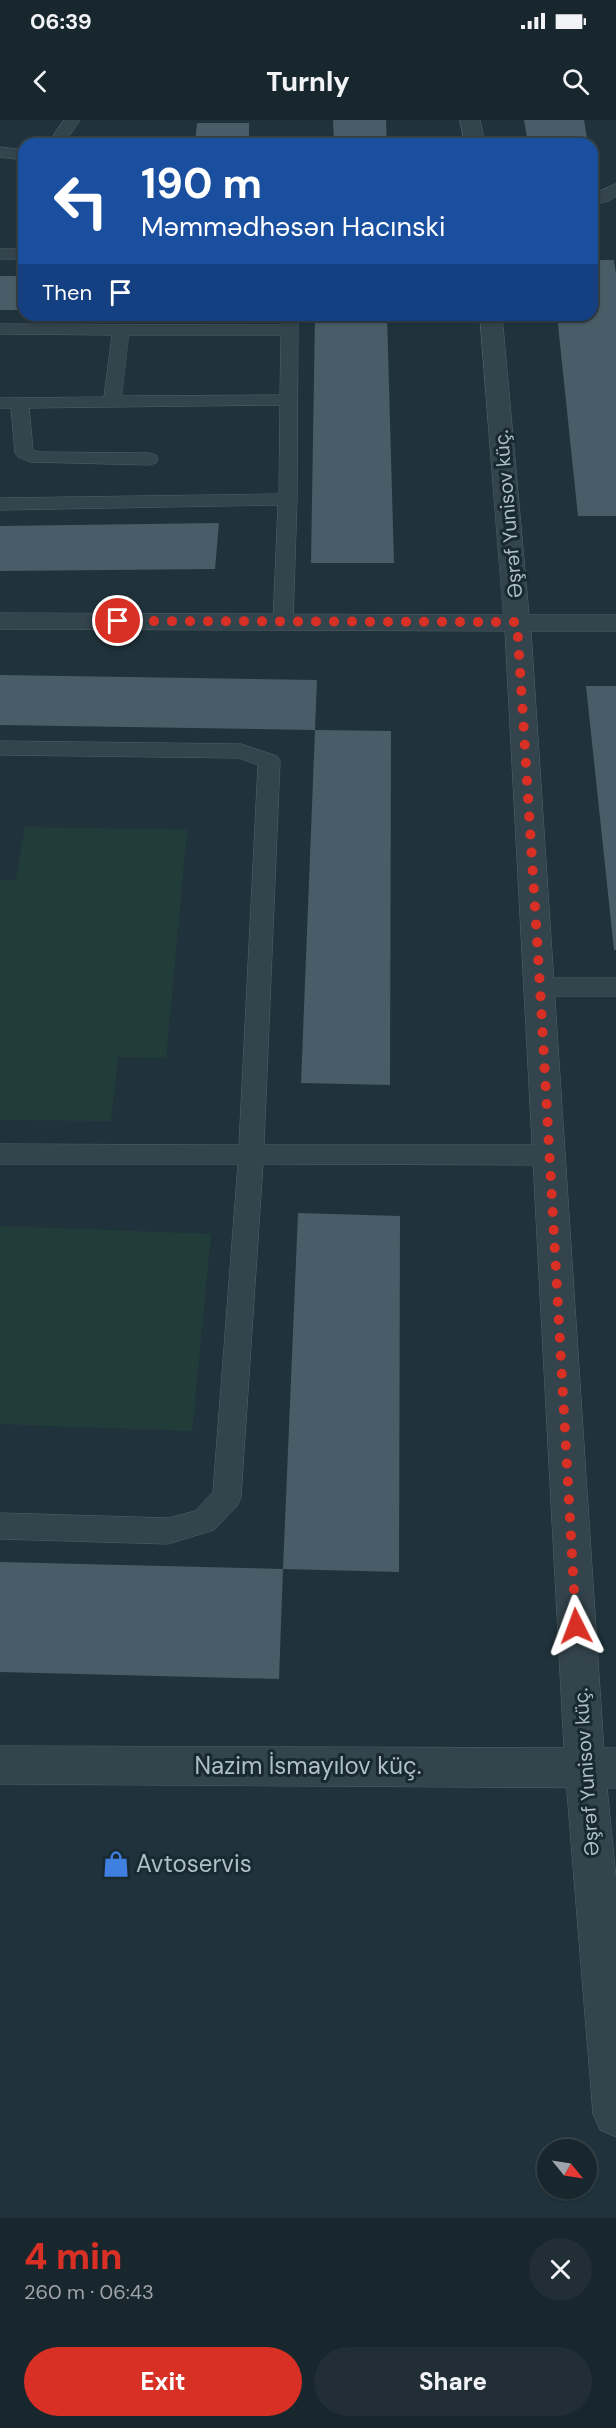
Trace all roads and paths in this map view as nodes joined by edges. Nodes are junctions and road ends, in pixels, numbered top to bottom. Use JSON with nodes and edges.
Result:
{"nodes":[{"id":1,"x":72,"y":120,"type":"edge"},
{"id":2,"x":470,"y":120,"type":"edge"},
{"id":3,"x":60,"y":138,"type":"edge"},
{"id":4,"x":474,"y":138,"type":"edge"},
{"id":5,"x":0,"y":152,"type":"edge"},
{"id":6,"x":18,"y":154,"type":"edge"},
{"id":7,"x":616,"y":189,"type":"edge"},
{"id":8,"x":598,"y":199,"type":"edge"},
{"id":9,"x":0,"y":254,"type":"edge"},
{"id":10,"x":18,"y":254,"type":"edge"},
{"id":11,"x":492,"y":321,"type":"edge"},
{"id":12,"x":290,"y":323,"type":"edge"},
{"id":13,"x":0,"y":329,"type":"edge"},
{"id":14,"x":121,"y":329,"type":"junction"},
{"id":15,"x":287,"y":400,"type":"junction"},
{"id":16,"x":112,"y":402,"type":"junction"},
{"id":17,"x":0,"y":403,"type":"edge"},
{"id":18,"x":20,"y":403,"type":"junction"},
{"id":19,"x":149,"y":459,"type":"dead end"},
{"id":20,"x":288,"y":499,"type":"junction"},
{"id":21,"x":0,"y":504,"type":"edge"},
{"id":22,"x":0,"y":621,"type":"edge"},
{"id":23,"x":283,"y":621,"type":"junction"},
{"id":24,"x":517,"y":622,"type":"junction"},
{"id":25,"x":616,"y":623,"type":"edge"},
{"id":26,"x":0,"y":748,"type":"edge"},
{"id":27,"x":540,"y":987,"type":"junction"},
{"id":28,"x":616,"y":987,"type":"edge"},
{"id":29,"x":0,"y":1154,"type":"edge"},
{"id":30,"x":251,"y":1154,"type":"junction"},
{"id":31,"x":549,"y":1155,"type":"junction"},
{"id":32,"x":0,"y":1526,"type":"edge"},
{"id":33,"x":0,"y":1765,"type":"edge"},
{"id":34,"x":600,"y":1767,"type":"edge"},
{"id":35,"x":616,"y":2114,"type":"edge"}],
"edges":[{"from":1,"to":3,"type":"lane"},
{"from":2,"to":4,"type":"street"},
{"from":5,"to":6,"type":"lane"},
{"from":7,"to":8,"type":"lane"},
{"from":9,"to":10,"type":"lane"},
{"from":11,"to":24,"type":"street","name":"Əşrəf Yunisov küç."},
{"from":12,"to":14,"type":"lane"},
{"from":12,"to":15,"type":"lane"},
{"from":13,"to":14,"type":"lane"},
{"from":14,"to":16,"type":"lane"},
{"from":15,"to":16,"type":"lane"},
{"from":15,"to":20,"type":"lane"},
{"from":16,"to":18,"type":"lane"},
{"from":17,"to":18,"type":"lane"},
{"from":18,"to":19,"type":"lane"},
{"from":20,"to":21,"type":"lane"},
{"from":20,"to":23,"type":"lane"},
{"from":22,"to":23,"type":"street"},
{"from":23,"to":24,"type":"street"},
{"from":24,"to":25,"type":"street"},
{"from":24,"to":27,"type":"street","name":"Əşrəf Yunisov küç."},
{"from":26,"to":30,"type":"lane"},
{"from":27,"to":28,"type":"lane"},
{"from":27,"to":31,"type":"street","name":"Əşrəf Yunisov küç."},
{"from":29,"to":30,"type":"lane"},
{"from":30,"to":31,"type":"lane"},
{"from":30,"to":32,"type":"lane"},
{"from":31,"to":34,"type":"street","name":"Əşrəf Yunisov küç."},
{"from":33,"to":34,"type":"street","name":"Nazim İsmayılov küç."},
{"from":34,"to":35,"type":"street","name":"Əşrəf Yunisov küç."}]}
